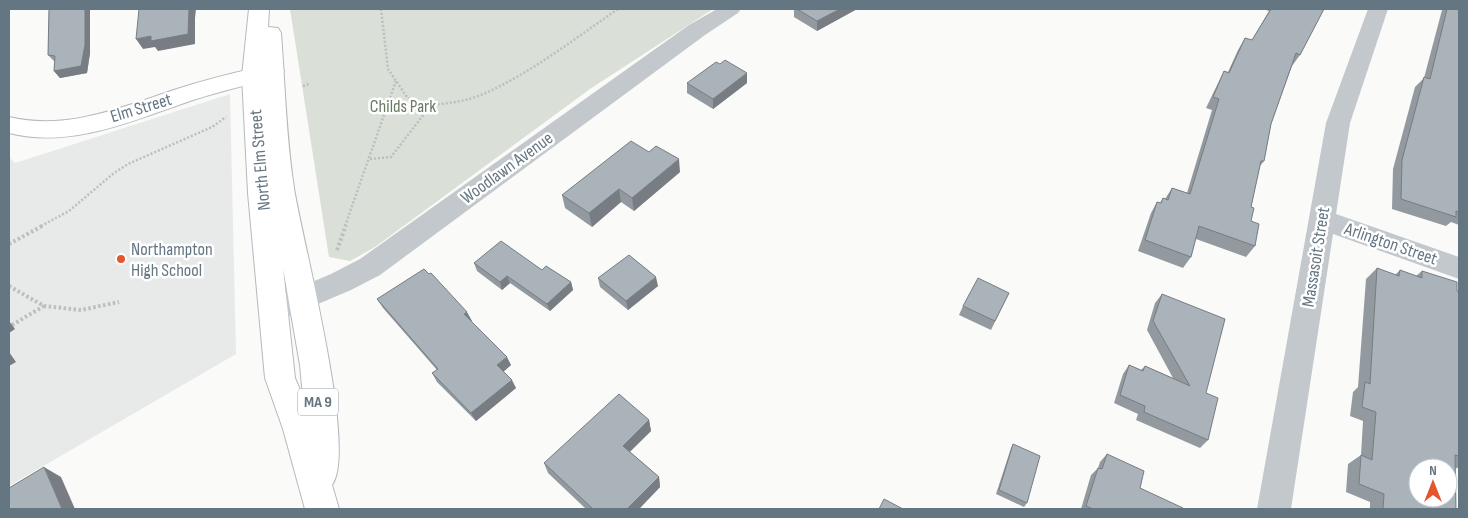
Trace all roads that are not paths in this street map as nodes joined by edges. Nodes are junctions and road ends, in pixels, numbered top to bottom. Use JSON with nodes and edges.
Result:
{"nodes":[{"id":1,"x":259,"y":9,"type":"edge"},
{"id":2,"x":268,"y":9,"type":"edge"},
{"id":3,"x":731,"y":9,"type":"edge"},
{"id":4,"x":1378,"y":9,"type":"edge"},
{"id":5,"x":263,"y":73,"type":"junction"},
{"id":6,"x":9,"y":125,"type":"edge"},
{"id":7,"x":1323,"y":220,"type":"junction"},
{"id":8,"x":1459,"y":268,"type":"edge"},
{"id":9,"x":288,"y":305,"type":"junction"},
{"id":10,"x":321,"y":508,"type":"edge"},
{"id":11,"x":1274,"y":509,"type":"edge"}],
"edges":[{"from":1,"to":5,"type":"main road","name":"North Elm Street","number":"MA 9"},
{"from":2,"to":5,"type":"main road","name":"North Elm Street","number":"MA 9"},
{"from":3,"to":9,"type":"street","name":"Woodlawn Avenue"},
{"from":4,"to":7,"type":"street","name":"Massasoit Street"},
{"from":5,"to":6,"type":"main road","name":"Elm Street"},
{"from":5,"to":9,"type":"main road","name":"North Elm Street","number":"MA 9"},
{"from":7,"to":8,"type":"street","name":"Arlington Street"},
{"from":7,"to":11,"type":"street","name":"Massasoit Street"},
{"from":9,"to":10,"type":"main road","number":"MA 9"}]}
